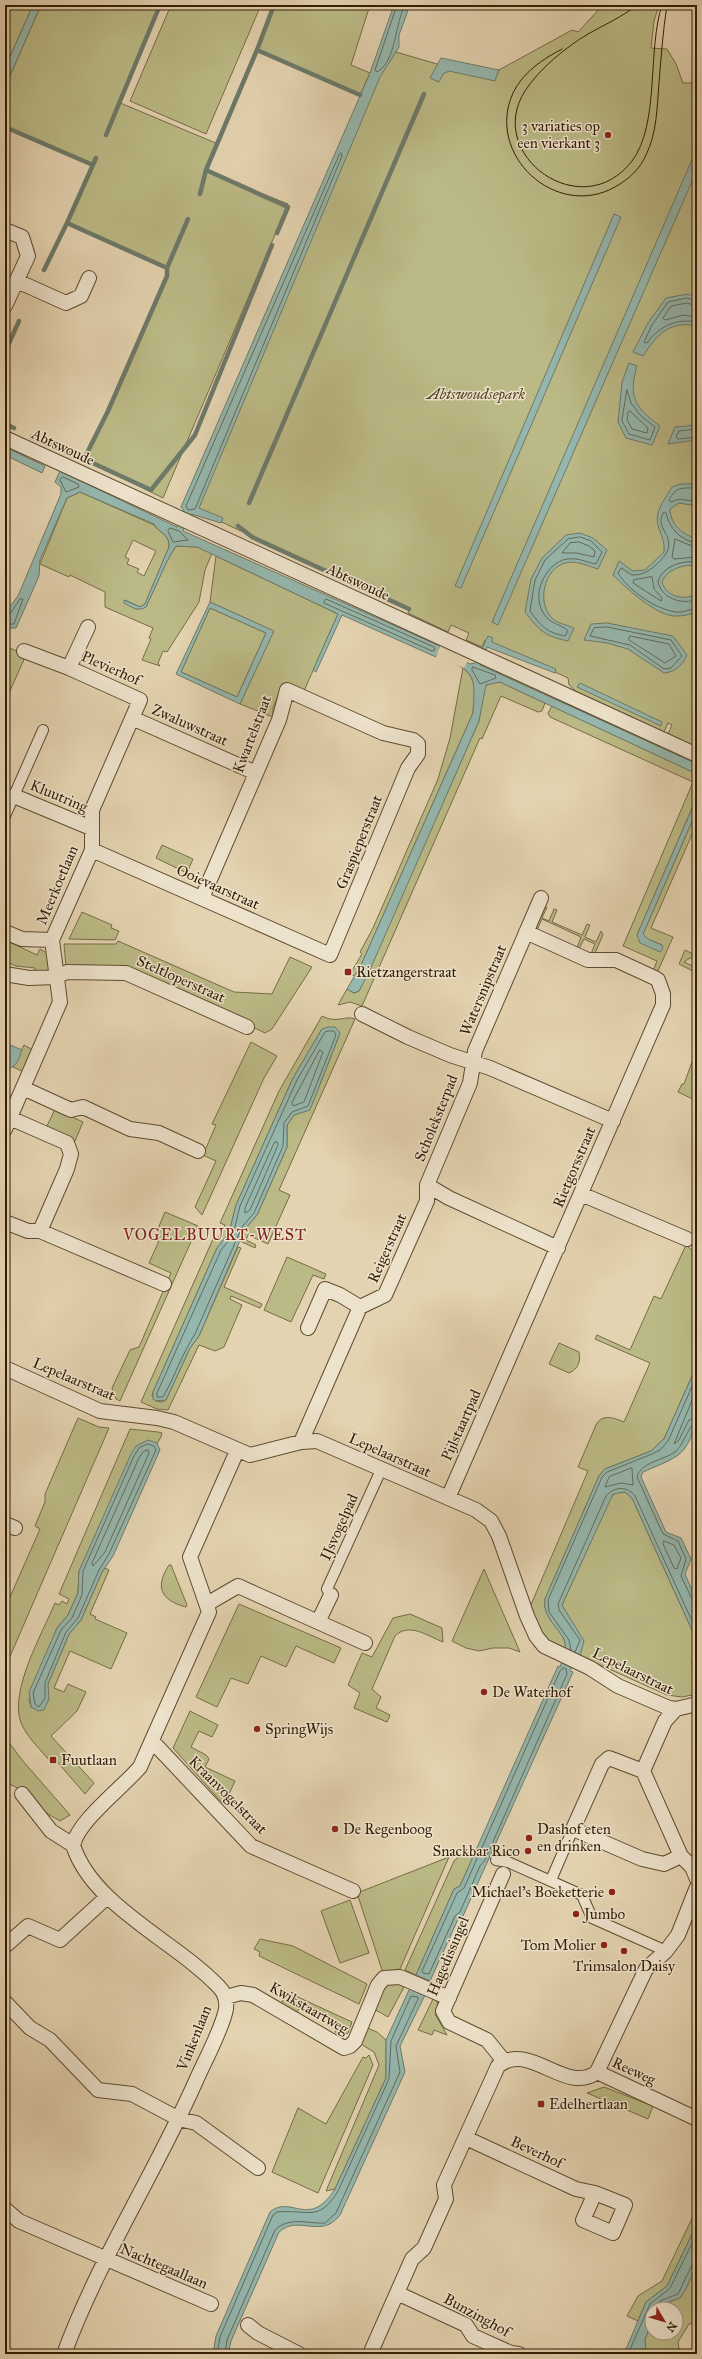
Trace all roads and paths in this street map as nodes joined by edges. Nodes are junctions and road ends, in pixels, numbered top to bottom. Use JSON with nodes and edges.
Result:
{"nodes":[{"id":1,"x":5,"y":230,"type":"edge"},
{"id":2,"x":90,"y":278,"type":"dead end"},
{"id":3,"x":17,"y":281,"type":"junction"},
{"id":4,"x":5,"y":306,"type":"edge"},
{"id":5,"x":5,"y":438,"type":"edge"},
{"id":6,"x":88,"y":627,"type":"dead end"},
{"id":7,"x":24,"y":651,"type":"dead end"},
{"id":8,"x":69,"y":668,"type":"junction"},
{"id":9,"x":140,"y":700,"type":"joint"},
{"id":10,"x":132,"y":718,"type":"junction"},
{"id":11,"x":43,"y":730,"type":"dead end"},
{"id":12,"x":418,"y":744,"type":"joint"},
{"id":13,"x":697,"y":755,"type":"edge"},
{"id":14,"x":256,"y":772,"type":"junction"},
{"id":15,"x":14,"y":796,"type":"junction"},
{"id":16,"x":5,"y":816,"type":"edge"},
{"id":17,"x":91,"y":828,"type":"junction"},
{"id":18,"x":92,"y":850,"type":"junction"},
{"id":19,"x":202,"y":898,"type":"junction"},
{"id":20,"x":541,"y":898,"type":"dead end"},
{"id":21,"x":5,"y":932,"type":"edge"},
{"id":22,"x":526,"y":932,"type":"junction"},
{"id":23,"x":52,"y":940,"type":"junction"},
{"id":24,"x":330,"y":955,"type":"joint"},
{"id":25,"x":5,"y":974,"type":"edge"},
{"id":26,"x":56,"y":977,"type":"junction"},
{"id":27,"x":362,"y":1014,"type":"dead end"},
{"id":28,"x":247,"y":1027,"type":"dead end"},
{"id":29,"x":473,"y":1062,"type":"junction"},
{"id":30,"x":23,"y":1088,"type":"junction"},
{"id":31,"x":613,"y":1121,"type":"junction"},
{"id":32,"x":7,"y":1123,"type":"edge"},
{"id":33,"x":198,"y":1151,"type":"dead end"},
{"id":34,"x":426,"y":1185,"type":"junction"},
{"id":35,"x":581,"y":1194,"type":"junction"},
{"id":36,"x":5,"y":1222,"type":"edge"},
{"id":37,"x":40,"y":1231,"type":"junction"},
{"id":38,"x":686,"y":1239,"type":"dead end"},
{"id":39,"x":558,"y":1248,"type":"junction"},
{"id":40,"x":164,"y":1284,"type":"dead end"},
{"id":41,"x":360,"y":1307,"type":"junction"},
{"id":42,"x":308,"y":1328,"type":"dead end"},
{"id":43,"x":505,"y":1367,"type":"joint"},
{"id":44,"x":5,"y":1368,"type":"edge"},
{"id":45,"x":301,"y":1442,"type":"junction"},
{"id":46,"x":237,"y":1451,"type":"junction"},
{"id":47,"x":381,"y":1470,"type":"junction"},
{"id":48,"x":448,"y":1498,"type":"junction"},
{"id":49,"x":331,"y":1595,"type":"joint"},
{"id":50,"x":207,"y":1604,"type":"junction"},
{"id":51,"x":318,"y":1622,"type":"junction"},
{"id":52,"x":365,"y":1643,"type":"dead end"},
{"id":53,"x":697,"y":1704,"type":"edge"},
{"id":54,"x":676,"y":1709,"type":"junction"},
{"id":55,"x":152,"y":1741,"type":"junction"},
{"id":56,"x":643,"y":1771,"type":"junction"},
{"id":57,"x":22,"y":1794,"type":"dead end"},
{"id":58,"x":572,"y":1834,"type":"junction"},
{"id":59,"x":73,"y":1845,"type":"junction"},
{"id":60,"x":681,"y":1856,"type":"junction"},
{"id":61,"x":496,"y":1860,"type":"dead end"},
{"id":62,"x":505,"y":1868,"type":"junction"},
{"id":63,"x":697,"y":1879,"type":"edge"},
{"id":64,"x":551,"y":1880,"type":"junction"},
{"id":65,"x":697,"y":1887,"type":"edge"},
{"id":66,"x":353,"y":1891,"type":"dead end"},
{"id":67,"x":107,"y":1897,"type":"junction"},
{"id":68,"x":5,"y":1946,"type":"edge"},
{"id":69,"x":666,"y":1951,"type":"junction"},
{"id":70,"x":443,"y":1995,"type":"junction"},
{"id":71,"x":226,"y":1997,"type":"junction"},
{"id":72,"x":5,"y":2002,"type":"edge"},
{"id":73,"x":504,"y":2061,"type":"junction"},
{"id":74,"x":597,"y":2072,"type":"junction"},
{"id":75,"x":179,"y":2119,"type":"junction"},
{"id":76,"x":697,"y":2119,"type":"edge"},
{"id":77,"x":466,"y":2138,"type":"junction"},
{"id":78,"x":258,"y":2168,"type":"dead end"},
{"id":79,"x":595,"y":2193,"type":"dead end"},
{"id":80,"x":5,"y":2209,"type":"edge"},
{"id":81,"x":105,"y":2259,"type":"junction"},
{"id":82,"x":397,"y":2293,"type":"junction"},
{"id":83,"x":211,"y":2304,"type":"dead end"},
{"id":84,"x":248,"y":2325,"type":"dead end"},
{"id":85,"x":64,"y":2354,"type":"edge"},
{"id":86,"x":299,"y":2354,"type":"edge"},
{"id":87,"x":370,"y":2354,"type":"edge"},
{"id":88,"x":519,"y":2354,"type":"edge"}],
"edges":[{"from":1,"to":3,"type":"street"},
{"from":2,"to":3,"type":"street"},
{"from":3,"to":4,"type":"street"},
{"from":5,"to":13,"type":"street","name":"Abtswoude"},
{"from":6,"to":8,"type":"street","name":"Plevierhof"},
{"from":7,"to":8,"type":"street","name":"Plevierhof"},
{"from":8,"to":9,"type":"street","name":"Plevierhof"},
{"from":9,"to":10,"type":"street","name":"Meerkoetlaan"},
{"from":10,"to":14,"type":"street","name":"Zwaluwstraat"},
{"from":10,"to":17,"type":"street","name":"Meerkoetlaan"},
{"from":11,"to":15,"type":"street","name":"Kluutring"},
{"from":12,"to":14,"type":"street","name":"Kwartelstraat"},
{"from":12,"to":24,"type":"street","name":"Graspieperstraat"},
{"from":14,"to":19,"type":"street","name":"Kwartelstraat"},
{"from":15,"to":16,"type":"street","name":"Kluutring"},
{"from":15,"to":17,"type":"street","name":"Kluutring"},
{"from":17,"to":18,"type":"street","name":"Meerkoetlaan"},
{"from":18,"to":19,"type":"street","name":"Ooievaarstraat"},
{"from":18,"to":23,"type":"street","name":"Meerkoetlaan"},
{"from":19,"to":24,"type":"street","name":"Ooievaarstraat"},
{"from":20,"to":22,"type":"street","name":"Watersnipstraat"},
{"from":21,"to":23,"type":"street"},
{"from":22,"to":29,"type":"street","name":"Watersnipstraat"},
{"from":22,"to":31,"type":"street","name":"Rietgorsstraat"},
{"from":23,"to":26,"type":"street","name":"Meerkoetlaan"},
{"from":25,"to":26,"type":"street","name":"Steltloperstraat"},
{"from":26,"to":28,"type":"street","name":"Steltloperstraat"},
{"from":26,"to":30,"type":"street","name":"Meerkoetlaan"},
{"from":27,"to":29,"type":"street"},
{"from":29,"to":31,"type":"street"},
{"from":29,"to":34,"type":"street","name":"Scholeksterpad"},
{"from":30,"to":32,"type":"street","name":"Meerkoetlaan"},
{"from":30,"to":33,"type":"street"},
{"from":31,"to":35,"type":"street","name":"Rietgorsstraat"},
{"from":32,"to":37,"type":"street"},
{"from":34,"to":39,"type":"street"},
{"from":34,"to":41,"type":"street","name":"Reigerstraat"},
{"from":35,"to":38,"type":"street"},
{"from":35,"to":39,"type":"street","name":"Rietgorsstraat"},
{"from":36,"to":37,"type":"street"},
{"from":37,"to":40,"type":"street"},
{"from":39,"to":43,"type":"street","name":"Rietgorsstraat"},
{"from":41,"to":42,"type":"street"},
{"from":41,"to":45,"type":"street"},
{"from":43,"to":48,"type":"street","name":"Pijlstaartpad"},
{"from":44,"to":46,"type":"street","name":"Lepelaarstraat"},
{"from":45,"to":46,"type":"street","name":"Lepelaarstraat"},
{"from":45,"to":47,"type":"street","name":"Lepelaarstraat"},
{"from":46,"to":50,"type":"street"},
{"from":47,"to":48,"type":"street","name":"Lepelaarstraat"},
{"from":47,"to":49,"type":"street","name":"IJsvogelpad"},
{"from":48,"to":54,"type":"street","name":"Lepelaarstraat"},
{"from":49,"to":51,"type":"street"},
{"from":50,"to":51,"type":"street"},
{"from":50,"to":55,"type":"street"},
{"from":51,"to":52,"type":"street"},
{"from":53,"to":54,"type":"street"},
{"from":54,"to":56,"type":"street"},
{"from":55,"to":59,"type":"street"},
{"from":55,"to":66,"type":"street","name":"Kraanvogelstraat"},
{"from":56,"to":58,"type":"street"},
{"from":56,"to":60,"type":"street"},
{"from":57,"to":59,"type":"street"},
{"from":58,"to":60,"type":"street"},
{"from":58,"to":64,"type":"street"},
{"from":59,"to":67,"type":"street","name":"Vinkenlaan"},
{"from":60,"to":63,"type":"street"},
{"from":61,"to":62,"type":"street"},
{"from":62,"to":64,"type":"street"},
{"from":62,"to":70,"type":"street","name":"Hagedissingel"},
{"from":64,"to":69,"type":"street"},
{"from":65,"to":69,"type":"street"},
{"from":67,"to":68,"type":"street"},
{"from":67,"to":71,"type":"street","name":"Vinkenlaan"},
{"from":69,"to":74,"type":"street"},
{"from":70,"to":71,"type":"street","name":"Kwikstaartweg"},
{"from":70,"to":73,"type":"street","name":"Hagedissingel"},
{"from":71,"to":75,"type":"street","name":"Vinkenlaan"},
{"from":72,"to":75,"type":"street"},
{"from":73,"to":74,"type":"street","name":"Reeweg"},
{"from":73,"to":77,"type":"street"},
{"from":74,"to":76,"type":"street","name":"Reeweg"},
{"from":75,"to":78,"type":"street"},
{"from":75,"to":81,"type":"street","name":"Vinkenlaan"},
{"from":77,"to":79,"type":"street","name":"Beverhof"},
{"from":77,"to":82,"type":"street"},
{"from":80,"to":81,"type":"street","name":"Nachtegaallaan"},
{"from":81,"to":83,"type":"street","name":"Nachtegaallaan"},
{"from":81,"to":85,"type":"street","name":"Vinkenlaan"},
{"from":82,"to":87,"type":"street"},
{"from":82,"to":88,"type":"street","name":"Bunzinghof"},
{"from":84,"to":86,"type":"street"}]}
